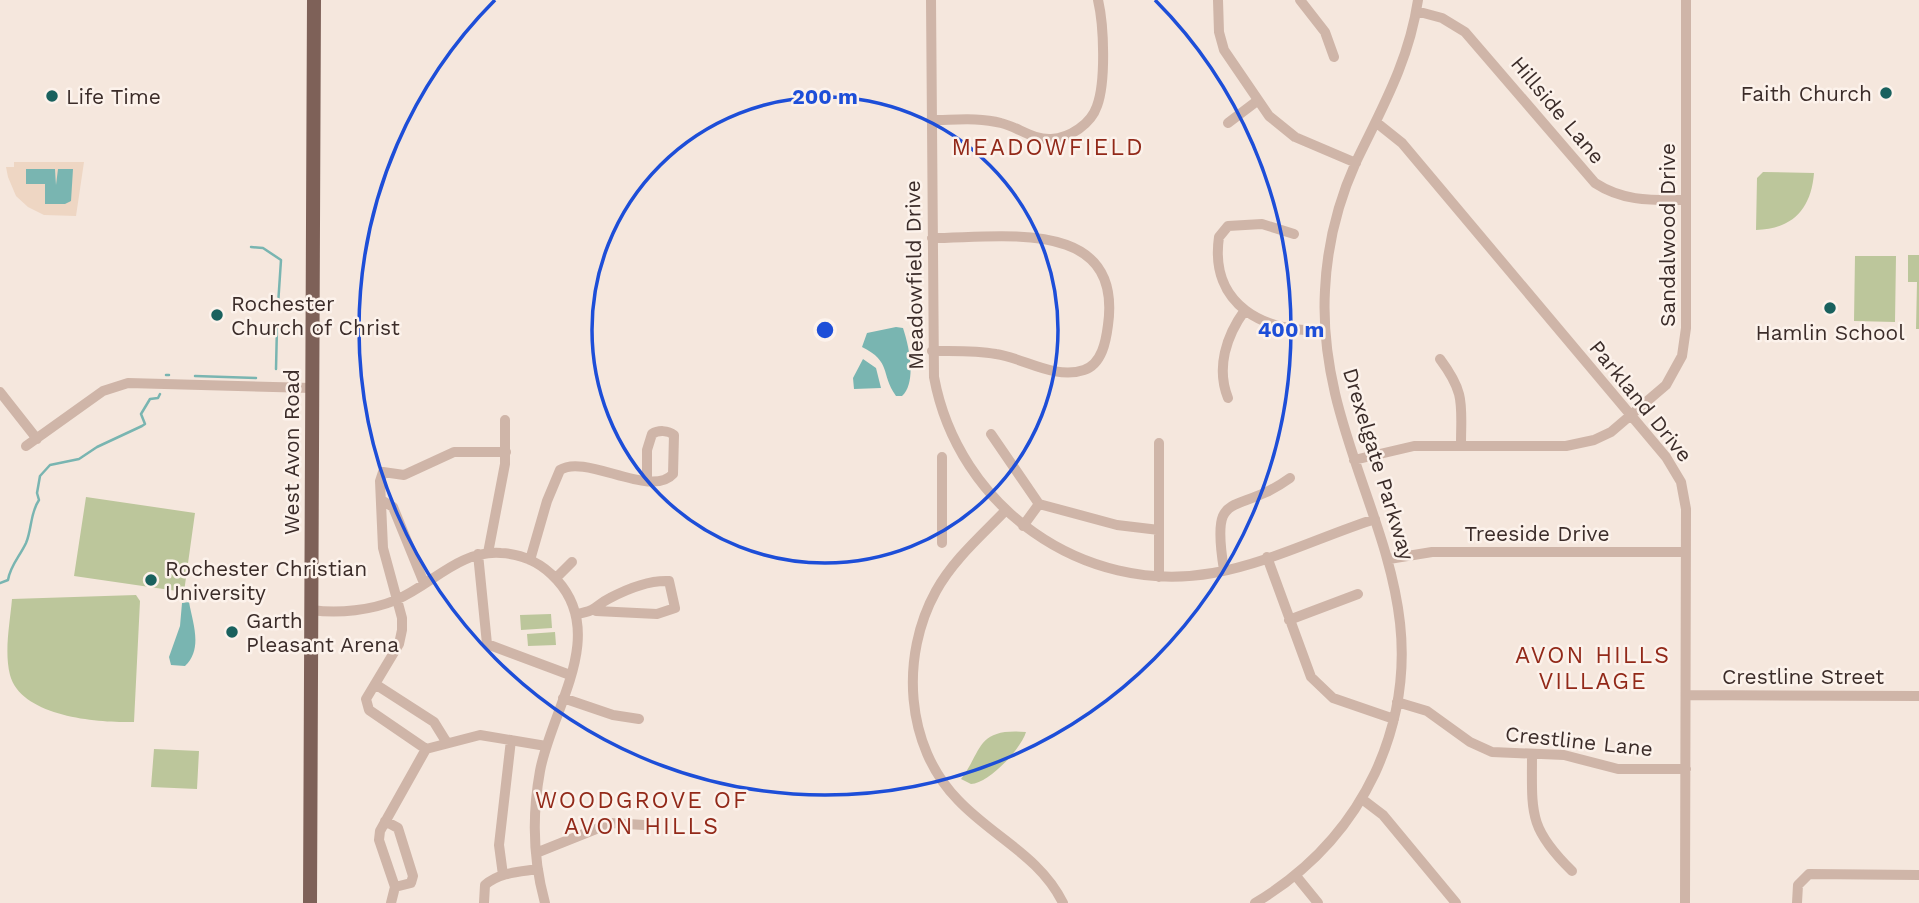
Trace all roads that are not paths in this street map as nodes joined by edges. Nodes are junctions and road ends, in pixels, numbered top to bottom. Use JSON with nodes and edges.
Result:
{"nodes":[{"id":1,"x":314,"y":0,"type":"edge"},
{"id":2,"x":931,"y":0,"type":"edge"},
{"id":3,"x":1098,"y":0,"type":"edge"},
{"id":4,"x":1218,"y":0,"type":"edge"},
{"id":5,"x":1300,"y":0,"type":"edge"},
{"id":6,"x":1686,"y":0,"type":"edge"},
{"id":7,"x":1417,"y":5,"type":"edge"},
{"id":8,"x":1334,"y":57,"type":"dead end"},
{"id":9,"x":1257,"y":101,"type":"junction"},
{"id":10,"x":931,"y":120,"type":"junction"},
{"id":11,"x":1228,"y":123,"type":"dead end"},
{"id":12,"x":1377,"y":123,"type":"junction"},
{"id":13,"x":1356,"y":163,"type":"junction"},
{"id":14,"x":1686,"y":200,"type":"junction"},
{"id":15,"x":1294,"y":234,"type":"dead end"},
{"id":16,"x":932,"y":238,"type":"junction"},
{"id":17,"x":1245,"y":310,"type":"junction"},
{"id":18,"x":1324,"y":330,"type":"junction"},
{"id":19,"x":932,"y":351,"type":"junction"},
{"id":20,"x":1440,"y":359,"type":"dead end"},
{"id":21,"x":312,"y":388,"type":"junction"},
{"id":22,"x":0,"y":392,"type":"edge"},
{"id":23,"x":1228,"y":398,"type":"dead end"},
{"id":24,"x":1630,"y":416,"type":"junction"},
{"id":25,"x":505,"y":420,"type":"dead end"},
{"id":26,"x":991,"y":434,"type":"dead end"},
{"id":27,"x":37,"y":439,"type":"junction"},
{"id":28,"x":1159,"y":443,"type":"dead end"},
{"id":29,"x":26,"y":446,"type":"dead end"},
{"id":30,"x":1461,"y":446,"type":"junction"},
{"id":31,"x":506,"y":452,"type":"junction"},
{"id":32,"x":942,"y":457,"type":"dead end"},
{"id":33,"x":1354,"y":460,"type":"junction"},
{"id":34,"x":1290,"y":478,"type":"dead end"},
{"id":35,"x":647,"y":480,"type":"junction"},
{"id":36,"x":383,"y":500,"type":"junction"},
{"id":37,"x":1040,"y":504,"type":"junction"},
{"id":38,"x":1005,"y":511,"type":"junction"},
{"id":39,"x":1376,"y":519,"type":"junction"},
{"id":40,"x":1023,"y":526,"type":"junction"},
{"id":41,"x":1159,"y":530,"type":"junction"},
{"id":42,"x":942,"y":544,"type":"dead end"},
{"id":43,"x":1686,"y":552,"type":"junction"},
{"id":44,"x":483,"y":554,"type":"junction"},
{"id":45,"x":1267,"y":557,"type":"junction"},
{"id":46,"x":1389,"y":559,"type":"junction"},
{"id":47,"x":530,"y":560,"type":"junction"},
{"id":48,"x":572,"y":562,"type":"dead end"},
{"id":49,"x":1224,"y":570,"type":"junction"},
{"id":50,"x":1159,"y":577,"type":"junction"},
{"id":51,"x":555,"y":578,"type":"junction"},
{"id":52,"x":424,"y":583,"type":"junction"},
{"id":53,"x":1358,"y":594,"type":"dead end"},
{"id":54,"x":396,"y":600,"type":"junction"},
{"id":55,"x":312,"y":610,"type":"junction"},
{"id":56,"x":596,"y":611,"type":"junction"},
{"id":57,"x":577,"y":614,"type":"junction"},
{"id":58,"x":1289,"y":620,"type":"junction"},
{"id":59,"x":570,"y":675,"type":"junction"},
{"id":60,"x":375,"y":684,"type":"junction"},
{"id":61,"x":1686,"y":695,"type":"junction"},
{"id":62,"x":1919,"y":696,"type":"edge"},
{"id":63,"x":563,"y":698,"type":"junction"},
{"id":64,"x":1397,"y":702,"type":"junction"},
{"id":65,"x":639,"y":719,"type":"dead end"},
{"id":66,"x":1394,"y":719,"type":"junction"},
{"id":67,"x":512,"y":740,"type":"junction"},
{"id":68,"x":447,"y":743,"type":"junction"},
{"id":69,"x":546,"y":746,"type":"junction"},
{"id":70,"x":426,"y":749,"type":"junction"},
{"id":71,"x":1532,"y":754,"type":"junction"},
{"id":72,"x":1686,"y":769,"type":"junction"},
{"id":73,"x":1362,"y":799,"type":"junction"},
{"id":74,"x":385,"y":821,"type":"junction"},
{"id":75,"x":644,"y":825,"type":"dead end"},
{"id":76,"x":536,"y":853,"type":"junction"},
{"id":77,"x":538,"y":869,"type":"junction"},
{"id":78,"x":1572,"y":871,"type":"dead end"},
{"id":79,"x":503,"y":875,"type":"junction"},
{"id":80,"x":1919,"y":875,"type":"edge"},
{"id":81,"x":1296,"y":876,"type":"junction"},
{"id":82,"x":394,"y":887,"type":"junction"},
{"id":83,"x":310,"y":903,"type":"edge"},
{"id":84,"x":391,"y":903,"type":"edge"},
{"id":85,"x":484,"y":903,"type":"edge"},
{"id":86,"x":545,"y":903,"type":"edge"},
{"id":87,"x":1063,"y":903,"type":"edge"},
{"id":88,"x":1255,"y":903,"type":"edge"},
{"id":89,"x":1318,"y":903,"type":"edge"},
{"id":90,"x":1456,"y":903,"type":"edge"},
{"id":91,"x":1685,"y":903,"type":"edge"},
{"id":92,"x":1797,"y":903,"type":"edge"}],
"edges":[{"from":1,"to":21,"type":"main road","name":"West Avon Road"},
{"from":2,"to":10,"type":"street","name":"Meadowfield Drive"},
{"from":3,"to":10,"type":"street"},
{"from":4,"to":9,"type":"street"},
{"from":5,"to":8,"type":"street"},
{"from":6,"to":14,"type":"street","name":"Sandalwood Drive"},
{"from":7,"to":12,"type":"street","name":"Drexelgate Parkway"},
{"from":7,"to":14,"type":"street","name":"Hillside Lane"},
{"from":9,"to":11,"type":"street"},
{"from":9,"to":13,"type":"street"},
{"from":10,"to":16,"type":"street","name":"Meadowfield Drive"},
{"from":12,"to":13,"type":"street","name":"Drexelgate Parkway"},
{"from":12,"to":24,"type":"street","name":"Parkland Drive"},
{"from":13,"to":18,"type":"street","name":"Drexelgate Parkway"},
{"from":14,"to":24,"type":"street","name":"Sandalwood Drive"},
{"from":15,"to":17,"type":"street"},
{"from":16,"to":19,"type":"street","name":"Meadowfield Drive"},
{"from":16,"to":19,"type":"street"},
{"from":17,"to":18,"type":"street"},
{"from":17,"to":23,"type":"street"},
{"from":18,"to":33,"type":"street","name":"Drexelgate Parkway"},
{"from":19,"to":38,"type":"street","name":"Meadowfield Drive"},
{"from":20,"to":30,"type":"street"},
{"from":21,"to":27,"type":"street"},
{"from":21,"to":55,"type":"main road","name":"West Avon Road"},
{"from":22,"to":27,"type":"street"},
{"from":24,"to":30,"type":"street","name":"Sandalwood Drive"},
{"from":24,"to":43,"type":"street","name":"Parkland Drive"},
{"from":25,"to":31,"type":"street"},
{"from":26,"to":37,"type":"street"},
{"from":27,"to":29,"type":"street"},
{"from":28,"to":41,"type":"street"},
{"from":30,"to":33,"type":"street","name":"Sandalwood Drive"},
{"from":31,"to":36,"type":"street"},
{"from":31,"to":44,"type":"street"},
{"from":32,"to":42,"type":"street"},
{"from":33,"to":39,"type":"street","name":"Drexelgate Parkway"},
{"from":34,"to":49,"type":"street"},
{"from":35,"to":35,"type":"street"},
{"from":35,"to":47,"type":"street"},
{"from":36,"to":52,"type":"street"},
{"from":36,"to":54,"type":"street"},
{"from":37,"to":40,"type":"street"},
{"from":37,"to":41,"type":"street"},
{"from":38,"to":40,"type":"street","name":"Meadowfield Drive"},
{"from":38,"to":87,"type":"street"},
{"from":39,"to":45,"type":"street","name":"Meadowfield Drive"},
{"from":39,"to":46,"type":"street","name":"Drexelgate Parkway"},
{"from":40,"to":50,"type":"street","name":"Meadowfield Drive"},
{"from":41,"to":50,"type":"street"},
{"from":43,"to":46,"type":"street","name":"Treeside Drive"},
{"from":43,"to":61,"type":"street","name":"Parkland Drive"},
{"from":44,"to":47,"type":"street"},
{"from":44,"to":52,"type":"street"},
{"from":44,"to":59,"type":"street"},
{"from":45,"to":49,"type":"street","name":"Meadowfield Drive"},
{"from":45,"to":58,"type":"street"},
{"from":46,"to":64,"type":"street","name":"Drexelgate Parkway"},
{"from":47,"to":51,"type":"street"},
{"from":48,"to":51,"type":"street"},
{"from":49,"to":50,"type":"street","name":"Meadowfield Drive"},
{"from":51,"to":57,"type":"street"},
{"from":52,"to":54,"type":"street"},
{"from":53,"to":58,"type":"street"},
{"from":54,"to":55,"type":"street"},
{"from":54,"to":60,"type":"street"},
{"from":55,"to":83,"type":"main road","name":"West Avon Road"},
{"from":56,"to":56,"type":"street"},
{"from":56,"to":57,"type":"street"},
{"from":57,"to":59,"type":"street"},
{"from":58,"to":66,"type":"street"},
{"from":59,"to":63,"type":"street"},
{"from":60,"to":68,"type":"street"},
{"from":60,"to":70,"type":"street"},
{"from":61,"to":62,"type":"street","name":"Crestline Street"},
{"from":61,"to":72,"type":"street","name":"Parkland Drive"},
{"from":63,"to":65,"type":"street"},
{"from":63,"to":69,"type":"street"},
{"from":64,"to":66,"type":"street","name":"Drexelgate Parkway"},
{"from":64,"to":71,"type":"street","name":"Crestline Lane"},
{"from":66,"to":73,"type":"street","name":"Drexelgate Parkway"},
{"from":67,"to":68,"type":"street"},
{"from":67,"to":69,"type":"street"},
{"from":67,"to":79,"type":"street"},
{"from":68,"to":70,"type":"street"},
{"from":69,"to":76,"type":"street"},
{"from":70,"to":74,"type":"street"},
{"from":71,"to":72,"type":"street","name":"Crestline Lane"},
{"from":71,"to":78,"type":"street"},
{"from":72,"to":91,"type":"street","name":"Parkland Drive"},
{"from":73,"to":81,"type":"street","name":"Drexelgate Parkway"},
{"from":73,"to":90,"type":"street"},
{"from":74,"to":82,"type":"street"},
{"from":74,"to":82,"type":"street"},
{"from":75,"to":76,"type":"street"},
{"from":76,"to":77,"type":"street"},
{"from":77,"to":79,"type":"street"},
{"from":77,"to":86,"type":"street"},
{"from":79,"to":85,"type":"street"},
{"from":80,"to":92,"type":"street"},
{"from":81,"to":88,"type":"street","name":"Drexelgate Parkway"},
{"from":81,"to":89,"type":"street"},
{"from":82,"to":84,"type":"street"}]}
